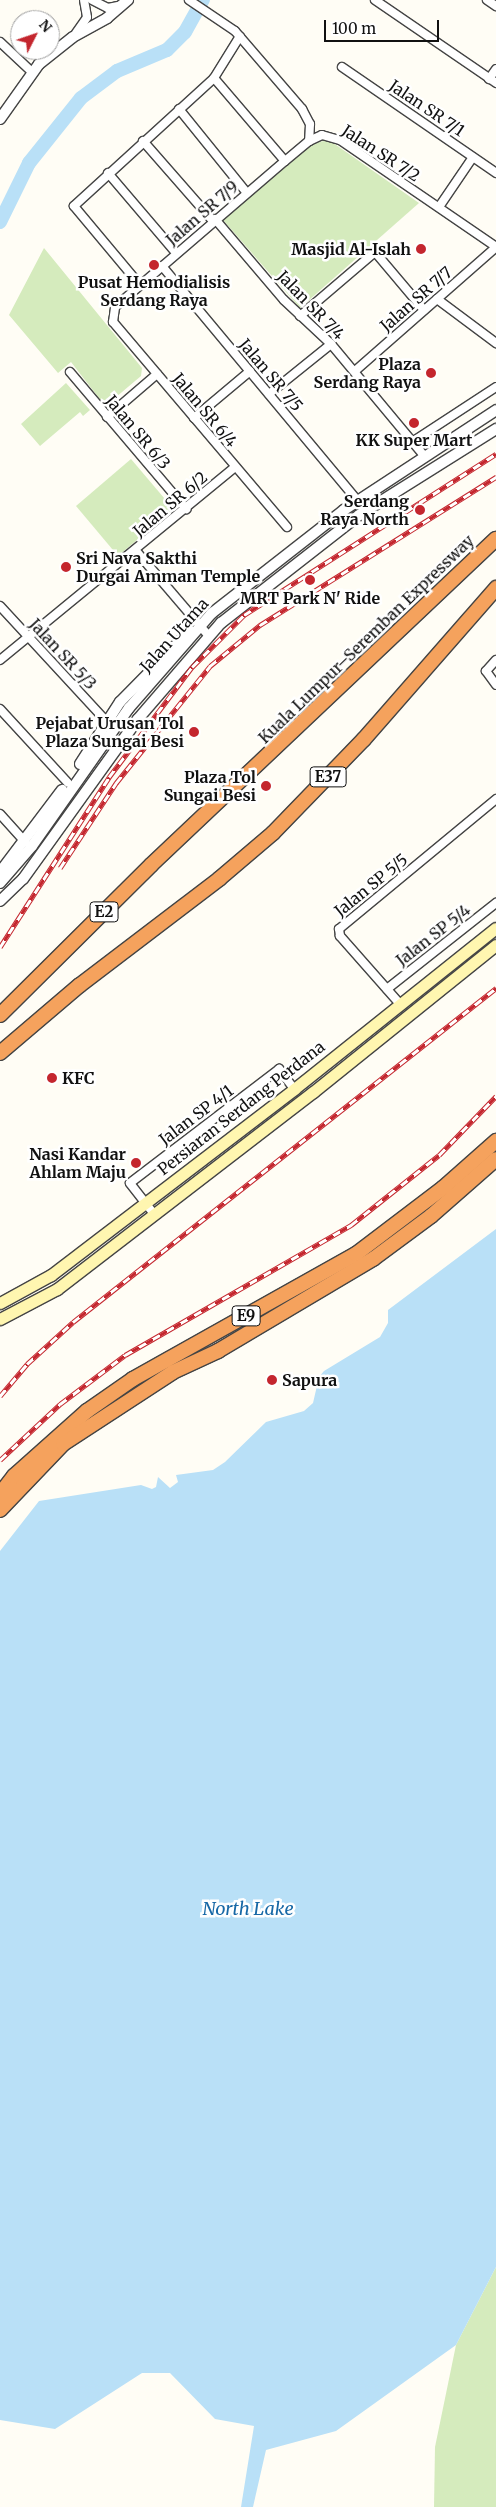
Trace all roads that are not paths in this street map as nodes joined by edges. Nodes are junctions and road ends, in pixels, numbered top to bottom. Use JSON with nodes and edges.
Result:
{"nodes":[{"id":1,"x":84,"y":0,"type":"edge"},
{"id":2,"x":92,"y":0,"type":"edge"},
{"id":3,"x":189,"y":0,"type":"edge"},
{"id":4,"x":374,"y":0,"type":"edge"},
{"id":5,"x":487,"y":0,"type":"edge"},
{"id":6,"x":126,"y":2,"type":"edge"},
{"id":7,"x":496,"y":6,"type":"edge"},
{"id":8,"x":237,"y":33,"type":"junction"},
{"id":9,"x":73,"y":37,"type":"junction"},
{"id":10,"x":0,"y":42,"type":"edge"},
{"id":11,"x":342,"y":67,"type":"dead end"},
{"id":12,"x":496,"y":69,"type":"edge"},
{"id":13,"x":32,"y":72,"type":"junction"},
{"id":14,"x":214,"y":78,"type":"junction"},
{"id":15,"x":492,"y":81,"type":"edge"},
{"id":16,"x":179,"y":109,"type":"junction"},
{"id":17,"x":0,"y":119,"type":"edge"},
{"id":18,"x":143,"y":141,"type":"junction"},
{"id":19,"x":309,"y":141,"type":"junction"},
{"id":20,"x":473,"y":157,"type":"junction"},
{"id":21,"x":285,"y":161,"type":"junction"},
{"id":22,"x":108,"y":173,"type":"junction"},
{"id":23,"x":496,"y":173,"type":"edge"},
{"id":24,"x":247,"y":193,"type":"junction"},
{"id":25,"x":438,"y":207,"type":"junction"},
{"id":26,"x":214,"y":220,"type":"junction"},
{"id":27,"x":496,"y":247,"type":"edge"},
{"id":28,"x":176,"y":253,"type":"junction"},
{"id":29,"x":162,"y":266,"type":"junction"},
{"id":30,"x":140,"y":284,"type":"junction"},
{"id":31,"x":437,"y":299,"type":"junction"},
{"id":32,"x":115,"y":307,"type":"joint"},
{"id":33,"x":424,"y":310,"type":"junction"},
{"id":34,"x":300,"y":316,"type":"junction"},
{"id":35,"x":496,"y":343,"type":"edge"},
{"id":36,"x":330,"y":344,"type":"junction"},
{"id":37,"x":250,"y":371,"type":"junction"},
{"id":38,"x":70,"y":372,"type":"dead end"},
{"id":39,"x":355,"y":372,"type":"junction"},
{"id":40,"x":157,"y":374,"type":"junction"},
{"id":41,"x":496,"y":387,"type":"edge"},
{"id":42,"x":269,"y":394,"type":"junction"},
{"id":43,"x":496,"y":410,"type":"edge"},
{"id":44,"x":107,"y":417,"type":"junction"},
{"id":45,"x":194,"y":418,"type":"junction"},
{"id":46,"x":496,"y":429,"type":"edge"},
{"id":47,"x":412,"y":442,"type":"junction"},
{"id":48,"x":425,"y":457,"type":"junction"},
{"id":49,"x":235,"y":466,"type":"junction"},
{"id":50,"x":358,"y":501,"type":"junction"},
{"id":51,"x":186,"y":509,"type":"junction"},
{"id":52,"x":287,"y":527,"type":"dead end"},
{"id":53,"x":496,"y":539,"type":"edge"},
{"id":54,"x":136,"y":551,"type":"junction"},
{"id":55,"x":496,"y":588,"type":"edge"},
{"id":56,"x":0,"y":606,"type":"edge"},
{"id":57,"x":199,"y":626,"type":"junction"},
{"id":58,"x":208,"y":635,"type":"junction"},
{"id":59,"x":28,"y":637,"type":"junction"},
{"id":60,"x":0,"y":660,"type":"edge"},
{"id":61,"x":496,"y":660,"type":"edge"},
{"id":62,"x":496,"y":685,"type":"edge"},
{"id":63,"x":0,"y":709,"type":"edge"},
{"id":64,"x":106,"y":721,"type":"junction"},
{"id":65,"x":68,"y":783,"type":"junction"},
{"id":66,"x":496,"y":800,"type":"edge"},
{"id":67,"x":0,"y":814,"type":"edge"},
{"id":68,"x":273,"y":833,"type":"joint"},
{"id":69,"x":25,"y":842,"type":"junction"},
{"id":70,"x":0,"y":872,"type":"edge"},
{"id":71,"x":0,"y":883,"type":"edge"},
{"id":72,"x":0,"y":901,"type":"edge"},
{"id":73,"x":496,"y":903,"type":"edge"},
{"id":74,"x":496,"y":928,"type":"edge"},
{"id":75,"x":496,"y":945,"type":"edge"},
{"id":76,"x":387,"y":989,"type":"junction"},
{"id":77,"x":400,"y":1004,"type":"junction"},
{"id":78,"x":0,"y":1015,"type":"edge"},
{"id":79,"x":346,"y":1046,"type":"junction"},
{"id":80,"x":0,"y":1053,"type":"edge"},
{"id":81,"x":356,"y":1058,"type":"junction"},
{"id":82,"x":294,"y":1089,"type":"junction"},
{"id":83,"x":496,"y":1141,"type":"edge"},
{"id":84,"x":496,"y":1159,"type":"edge"},
{"id":85,"x":145,"y":1203,"type":"junction"},
{"id":86,"x":154,"y":1214,"type":"junction"},
{"id":87,"x":0,"y":1303,"type":"edge"},
{"id":88,"x":0,"y":1319,"type":"edge"},
{"id":89,"x":0,"y":1494,"type":"edge"},
{"id":90,"x":0,"y":1510,"type":"edge"}],
"edges":[{"from":1,"to":9,"type":"street"},
{"from":2,"to":6,"type":"street"},
{"from":3,"to":8,"type":"street"},
{"from":4,"to":15,"type":"street"},
{"from":5,"to":7,"type":"street"},
{"from":6,"to":9,"type":"street"},
{"from":8,"to":14,"type":"street"},
{"from":8,"to":19,"type":"street"},
{"from":9,"to":13,"type":"street"},
{"from":10,"to":13,"type":"street"},
{"from":11,"to":20,"type":"street","name":"Jalan SR 7/1"},
{"from":12,"to":15,"type":"street"},
{"from":13,"to":17,"type":"street"},
{"from":14,"to":16,"type":"street"},
{"from":14,"to":21,"type":"street"},
{"from":16,"to":18,"type":"street"},
{"from":16,"to":24,"type":"street"},
{"from":18,"to":22,"type":"street"},
{"from":18,"to":26,"type":"street","name":"Jalan SR 7/4"},
{"from":19,"to":21,"type":"street","name":"Jalan SR 7/9"},
{"from":19,"to":25,"type":"street","name":"Jalan SR 7/2"},
{"from":20,"to":23,"type":"street","name":"Jalan SR 7/1"},
{"from":20,"to":25,"type":"street"},
{"from":21,"to":24,"type":"street","name":"Jalan SR 7/9"},
{"from":22,"to":28,"type":"street"},
{"from":22,"to":30,"type":"street"},
{"from":24,"to":26,"type":"street","name":"Jalan SR 7/9"},
{"from":25,"to":27,"type":"street","name":"Jalan SR 7/2"},
{"from":26,"to":28,"type":"street","name":"Jalan SR 7/9"},
{"from":26,"to":34,"type":"street","name":"Jalan SR 7/4"},
{"from":27,"to":31,"type":"street","name":"Jalan SR 7/7"},
{"from":28,"to":29,"type":"street","name":"Jalan SR 7/9"},
{"from":29,"to":30,"type":"street","name":"Jalan SR 7/9"},
{"from":29,"to":37,"type":"street","name":"Jalan SR 7/5"},
{"from":30,"to":32,"type":"street","name":"Jalan SR 7/9"},
{"from":31,"to":33,"type":"street","name":"Jalan SR 7/7"},
{"from":31,"to":35,"type":"street"},
{"from":32,"to":40,"type":"street","name":"Jalan SR 6/4"},
{"from":33,"to":34,"type":"street"},
{"from":33,"to":39,"type":"street","name":"Jalan SR 7/7"},
{"from":34,"to":36,"type":"street","name":"Jalan SR 7/4"},
{"from":36,"to":39,"type":"street","name":"Jalan SR 7/4"},
{"from":36,"to":42,"type":"street"},
{"from":37,"to":42,"type":"street","name":"Jalan SR 7/5"},
{"from":37,"to":45,"type":"street"},
{"from":38,"to":44,"type":"street","name":"Jalan SR 6/3"},
{"from":39,"to":47,"type":"street","name":"Jalan SR 7/4"},
{"from":40,"to":44,"type":"street"},
{"from":40,"to":45,"type":"street","name":"Jalan SR 6/4"},
{"from":41,"to":47,"type":"street"},
{"from":42,"to":50,"type":"street","name":"Jalan SR 7/5"},
{"from":43,"to":48,"type":"street","name":"Jalan Utama"},
{"from":44,"to":51,"type":"street","name":"Jalan SR 6/3"},
{"from":45,"to":49,"type":"street","name":"Jalan SR 6/4"},
{"from":46,"to":58,"type":"street","name":"Jalan Utama"},
{"from":47,"to":48,"type":"street","name":"Jalan SR 7/4"},
{"from":48,"to":50,"type":"street","name":"Jalan Utama"},
{"from":49,"to":51,"type":"street","name":"Jalan SR 6/2"},
{"from":49,"to":52,"type":"street","name":"Jalan SR 6/4"},
{"from":50,"to":57,"type":"street","name":"Jalan Utama"},
{"from":51,"to":54,"type":"street","name":"Jalan SR 6/2"},
{"from":53,"to":78,"type":"highway","name":"Kuala Lumpur–Seremban Expressway","number":"E2"},
{"from":54,"to":57,"type":"street"},
{"from":54,"to":59,"type":"street","name":"Jalan SR 6/2"},
{"from":55,"to":68,"type":"highway","number":"E37"},
{"from":56,"to":59,"type":"street","name":"Jalan SR 5/3"},
{"from":57,"to":58,"type":"street"},
{"from":57,"to":64,"type":"street"},
{"from":57,"to":71,"type":"street","name":"Jalan Utama"},
{"from":58,"to":72,"type":"street","name":"Jalan Utama"},
{"from":59,"to":60,"type":"street","name":"Jalan SR 6/2"},
{"from":59,"to":64,"type":"street","name":"Jalan SR 5/3"},
{"from":61,"to":62,"type":"street"},
{"from":63,"to":65,"type":"street"},
{"from":64,"to":65,"type":"street"},
{"from":65,"to":69,"type":"street"},
{"from":66,"to":76,"type":"street","name":"Jalan SP 5/5"},
{"from":67,"to":69,"type":"street"},
{"from":68,"to":80,"type":"highway","number":"E2"},
{"from":69,"to":70,"type":"street"},
{"from":73,"to":76,"type":"street","name":"Jalan SP 5/4"},
{"from":74,"to":77,"type":"main road","name":"Persiaran Serdang Perdana"},
{"from":75,"to":81,"type":"main road","name":"Persiaran Serdang Perdana"},
{"from":76,"to":77,"type":"street","name":"Jalan SP 5/5"},
{"from":77,"to":79,"type":"main road","name":"Persiaran Serdang Perdana"},
{"from":79,"to":81,"type":"main road"},
{"from":79,"to":82,"type":"main road","name":"Persiaran Serdang Perdana"},
{"from":81,"to":86,"type":"main road","name":"Persiaran Serdang Perdana"},
{"from":82,"to":85,"type":"main road","name":"Persiaran Serdang Perdana"},
{"from":82,"to":85,"type":"street","name":"Jalan SP 4/1"},
{"from":83,"to":89,"type":"highway","number":"E9"},
{"from":84,"to":90,"type":"highway","number":"E9"},
{"from":85,"to":86,"type":"street"},
{"from":85,"to":87,"type":"main road","name":"Persiaran Serdang Perdana"},
{"from":86,"to":88,"type":"main road","name":"Persiaran Serdang Perdana"}]}
